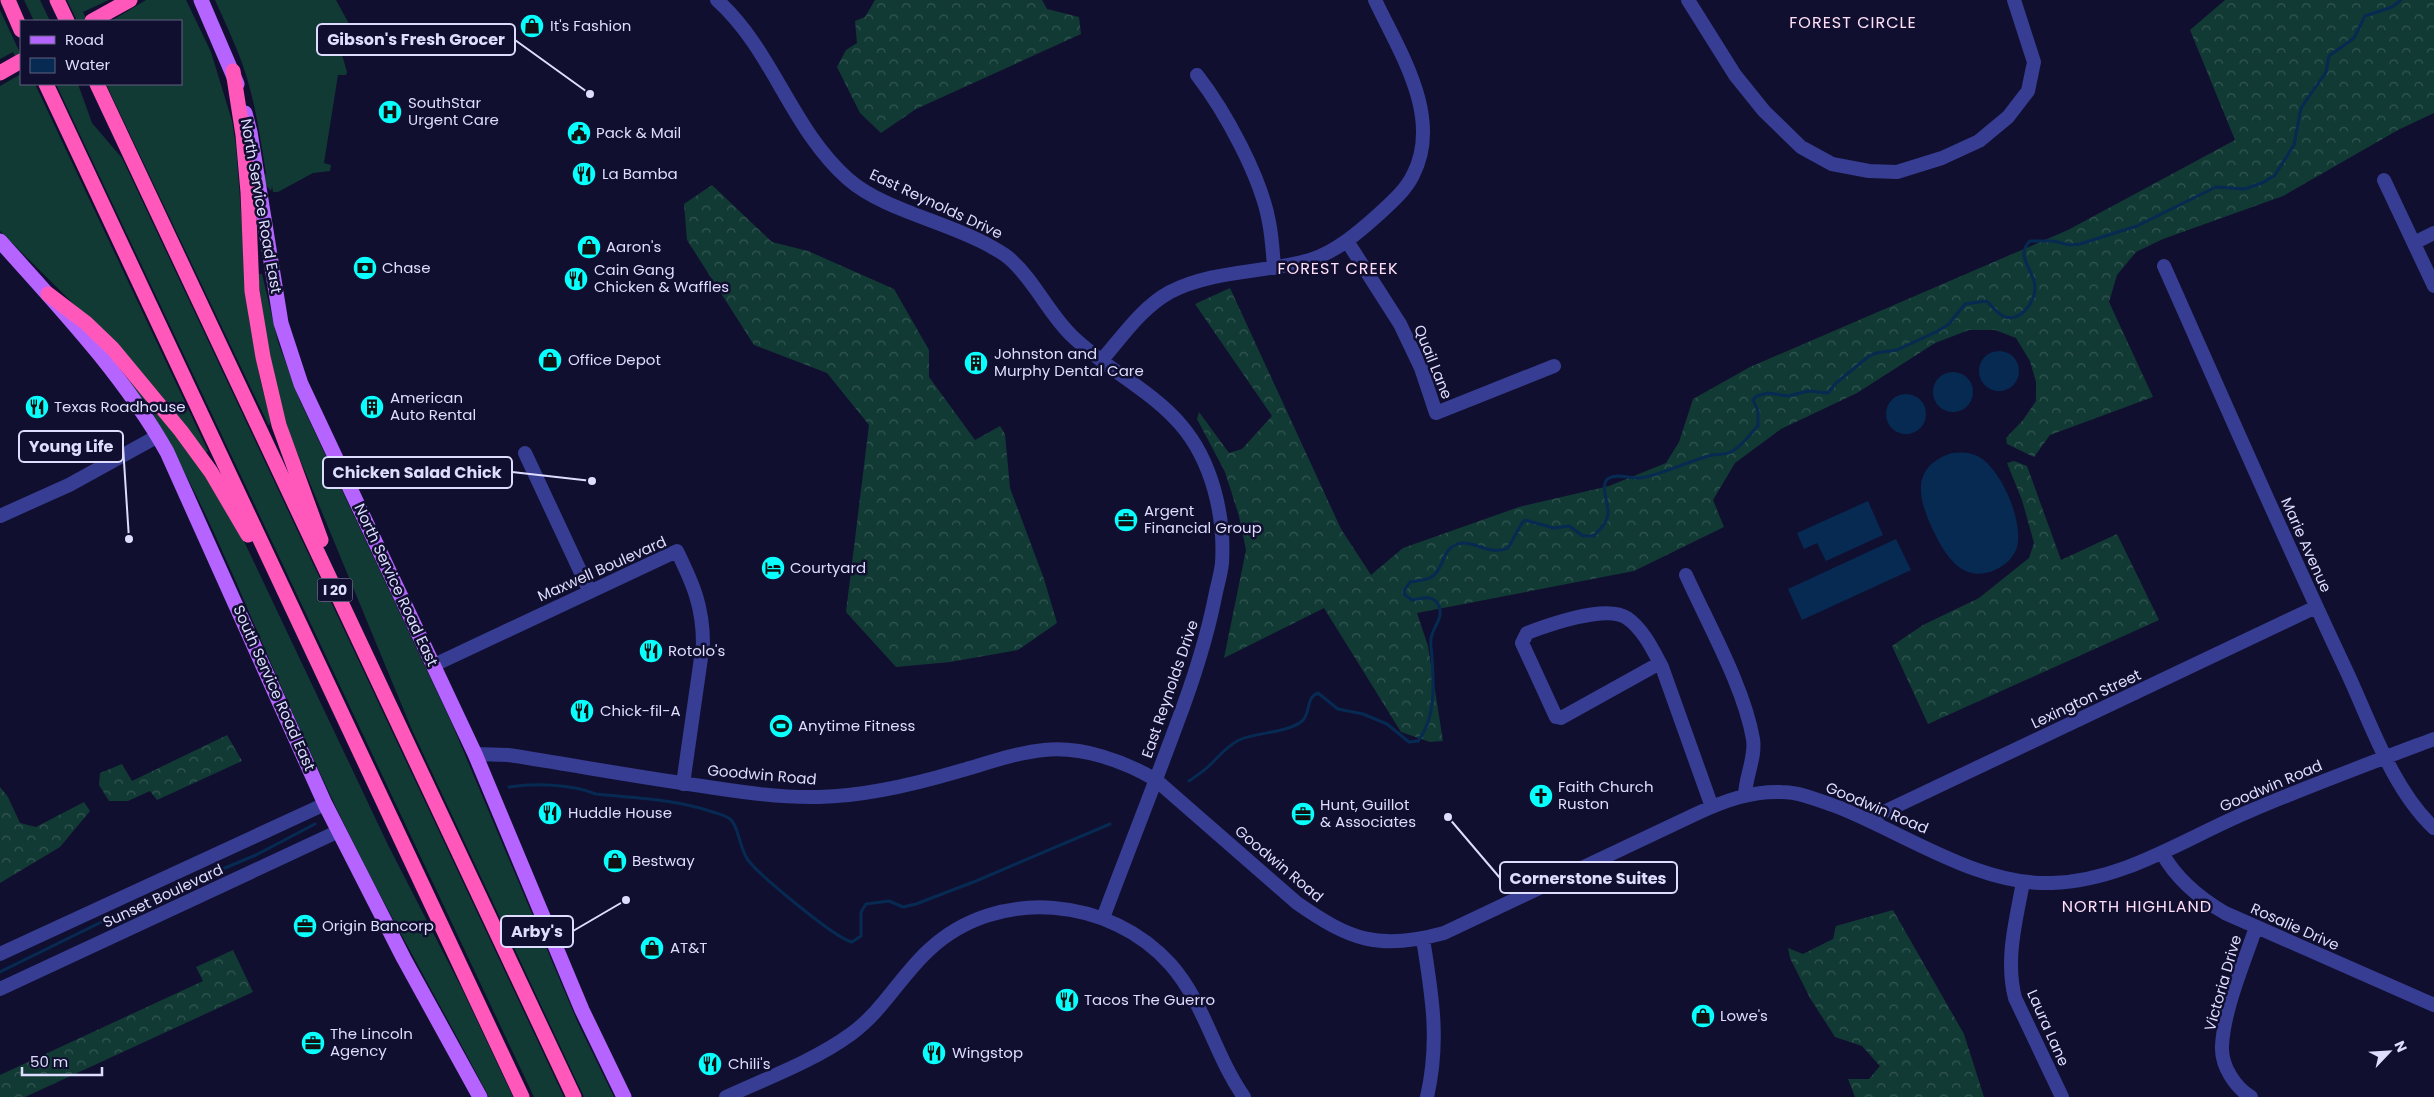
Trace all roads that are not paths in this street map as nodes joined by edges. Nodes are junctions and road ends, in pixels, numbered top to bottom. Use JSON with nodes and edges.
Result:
{"nodes":[{"id":1,"x":8,"y":0,"type":"edge"},
{"id":2,"x":57,"y":0,"type":"edge"},
{"id":3,"x":130,"y":0,"type":"edge"},
{"id":4,"x":201,"y":0,"type":"edge"},
{"id":5,"x":717,"y":0,"type":"edge"},
{"id":6,"x":1375,"y":0,"type":"edge"},
{"id":7,"x":1688,"y":0,"type":"edge"},
{"id":8,"x":2014,"y":0,"type":"edge"},
{"id":9,"x":67,"y":20,"type":"edge"},
{"id":10,"x":94,"y":20,"type":"edge"},
{"id":11,"x":20,"y":28,"type":"edge"},
{"id":12,"x":20,"y":62,"type":"edge"},
{"id":13,"x":233,"y":71,"type":"junction"},
{"id":14,"x":0,"y":73,"type":"edge"},
{"id":15,"x":1197,"y":75,"type":"dead end"},
{"id":16,"x":46,"y":85,"type":"edge"},
{"id":17,"x":97,"y":85,"type":"edge"},
{"id":18,"x":2384,"y":180,"type":"dead end"},
{"id":19,"x":2434,"y":233,"type":"edge"},
{"id":20,"x":0,"y":240,"type":"edge"},
{"id":21,"x":1347,"y":241,"type":"junction"},
{"id":22,"x":2414,"y":243,"type":"junction"},
{"id":23,"x":2164,"y":266,"type":"dead end"},
{"id":24,"x":1274,"y":268,"type":"junction"},
{"id":25,"x":2434,"y":286,"type":"edge"},
{"id":26,"x":48,"y":294,"type":"junction"},
{"id":27,"x":1101,"y":361,"type":"junction"},
{"id":28,"x":1554,"y":366,"type":"dead end"},
{"id":29,"x":158,"y":436,"type":"junction"},
{"id":30,"x":525,"y":453,"type":"dead end"},
{"id":31,"x":0,"y":516,"type":"edge"},
{"id":32,"x":1686,"y":575,"type":"dead end"},
{"id":33,"x":590,"y":592,"type":"junction"},
{"id":34,"x":2316,"y":607,"type":"junction"},
{"id":35,"x":296,"y":615,"type":"junction"},
{"id":36,"x":357,"y":638,"type":"junction"},
{"id":37,"x":1660,"y":663,"type":"junction"},
{"id":38,"x":434,"y":665,"type":"junction"},
{"id":39,"x":2434,"y":739,"type":"edge"},
{"id":40,"x":475,"y":754,"type":"junction"},
{"id":41,"x":2386,"y":757,"type":"junction"},
{"id":42,"x":1156,"y":780,"type":"junction"},
{"id":43,"x":683,"y":784,"type":"junction"},
{"id":44,"x":1745,"y":796,"type":"junction"},
{"id":45,"x":325,"y":804,"type":"junction"},
{"id":46,"x":1712,"y":807,"type":"junction"},
{"id":47,"x":1869,"y":819,"type":"junction"},
{"id":48,"x":2434,"y":828,"type":"edge"},
{"id":49,"x":339,"y":832,"type":"junction"},
{"id":50,"x":2162,"y":853,"type":"junction"},
{"id":51,"x":2022,"y":882,"type":"junction"},
{"id":52,"x":1103,"y":918,"type":"junction"},
{"id":53,"x":2256,"y":927,"type":"junction"},
{"id":54,"x":1423,"y":939,"type":"junction"},
{"id":55,"x":0,"y":954,"type":"edge"},
{"id":56,"x":0,"y":989,"type":"edge"},
{"id":57,"x":2434,"y":1005,"type":"edge"},
{"id":58,"x":480,"y":1097,"type":"edge"},
{"id":59,"x":522,"y":1097,"type":"edge"},
{"id":60,"x":574,"y":1097,"type":"edge"},
{"id":61,"x":624,"y":1097,"type":"edge"},
{"id":62,"x":726,"y":1097,"type":"edge"},
{"id":63,"x":1244,"y":1097,"type":"edge"},
{"id":64,"x":1427,"y":1097,"type":"edge"},
{"id":65,"x":2062,"y":1097,"type":"edge"},
{"id":66,"x":2251,"y":1097,"type":"edge"}],
"edges":[{"from":1,"to":11,"type":"highway"},
{"from":2,"to":9,"type":"highway"},
{"from":3,"to":10,"type":"highway"},
{"from":4,"to":13,"type":"main road","name":"North Service Road East"},
{"from":5,"to":27,"type":"street","name":"East Reynolds Drive"},
{"from":6,"to":21,"type":"street"},
{"from":7,"to":8,"type":"street"},
{"from":12,"to":14,"type":"highway"},
{"from":13,"to":36,"type":"highway"},
{"from":13,"to":38,"type":"main road","name":"North Service Road East"},
{"from":15,"to":24,"type":"street"},
{"from":16,"to":35,"type":"highway"},
{"from":17,"to":36,"type":"highway","number":"I 20"},
{"from":18,"to":22,"type":"street"},
{"from":19,"to":22,"type":"street"},
{"from":20,"to":26,"type":"main road","name":"South Service Road East"},
{"from":21,"to":24,"type":"street"},
{"from":21,"to":28,"type":"street","name":"Quail Lane"},
{"from":22,"to":25,"type":"street"},
{"from":23,"to":34,"type":"street","name":"Marie Avenue"},
{"from":24,"to":27,"type":"street"},
{"from":26,"to":29,"type":"main road","name":"South Service Road East"},
{"from":26,"to":35,"type":"highway"},
{"from":27,"to":42,"type":"street","name":"East Reynolds Drive"},
{"from":29,"to":31,"type":"street"},
{"from":29,"to":45,"type":"main road","name":"South Service Road East"},
{"from":30,"to":33,"type":"street"},
{"from":32,"to":44,"type":"street"},
{"from":33,"to":38,"type":"street","name":"Maxwell Boulevard"},
{"from":33,"to":43,"type":"street","name":"Maxwell Boulevard"},
{"from":34,"to":41,"type":"street","name":"Marie Avenue"},
{"from":34,"to":47,"type":"street","name":"Lexington Street"},
{"from":35,"to":59,"type":"highway"},
{"from":36,"to":60,"type":"highway","number":"I 20"},
{"from":37,"to":37,"type":"street"},
{"from":37,"to":46,"type":"street"},
{"from":38,"to":40,"type":"main road","name":"North Service Road East"},
{"from":39,"to":41,"type":"street","name":"Goodwin Road"},
{"from":40,"to":43,"type":"street","name":"Goodwin Road"},
{"from":40,"to":61,"type":"main road","name":"North Service Road East"},
{"from":41,"to":48,"type":"street","name":"Marie Avenue"},
{"from":41,"to":50,"type":"street","name":"Goodwin Road"},
{"from":42,"to":43,"type":"street","name":"Goodwin Road"},
{"from":42,"to":52,"type":"street","name":"East Reynolds Drive"},
{"from":42,"to":54,"type":"street","name":"Goodwin Road"},
{"from":44,"to":46,"type":"street","name":"Goodwin Road"},
{"from":44,"to":47,"type":"street","name":"Goodwin Road"},
{"from":45,"to":49,"type":"main road","name":"South Service Road East"},
{"from":45,"to":55,"type":"street","name":"Sunset Boulevard"},
{"from":46,"to":54,"type":"street","name":"Goodwin Road"},
{"from":47,"to":51,"type":"street","name":"Goodwin Road"},
{"from":49,"to":56,"type":"street","name":"Sunset Boulevard"},
{"from":49,"to":58,"type":"main road","name":"South Service Road East"},
{"from":50,"to":51,"type":"street","name":"Goodwin Road"},
{"from":50,"to":53,"type":"street","name":"Rosalie Drive"},
{"from":51,"to":65,"type":"street","name":"Laura Lane"},
{"from":52,"to":62,"type":"street"},
{"from":52,"to":63,"type":"street"},
{"from":53,"to":57,"type":"street","name":"Rosalie Drive"},
{"from":53,"to":66,"type":"street","name":"Victoria Drive"},
{"from":54,"to":64,"type":"street"}]}
